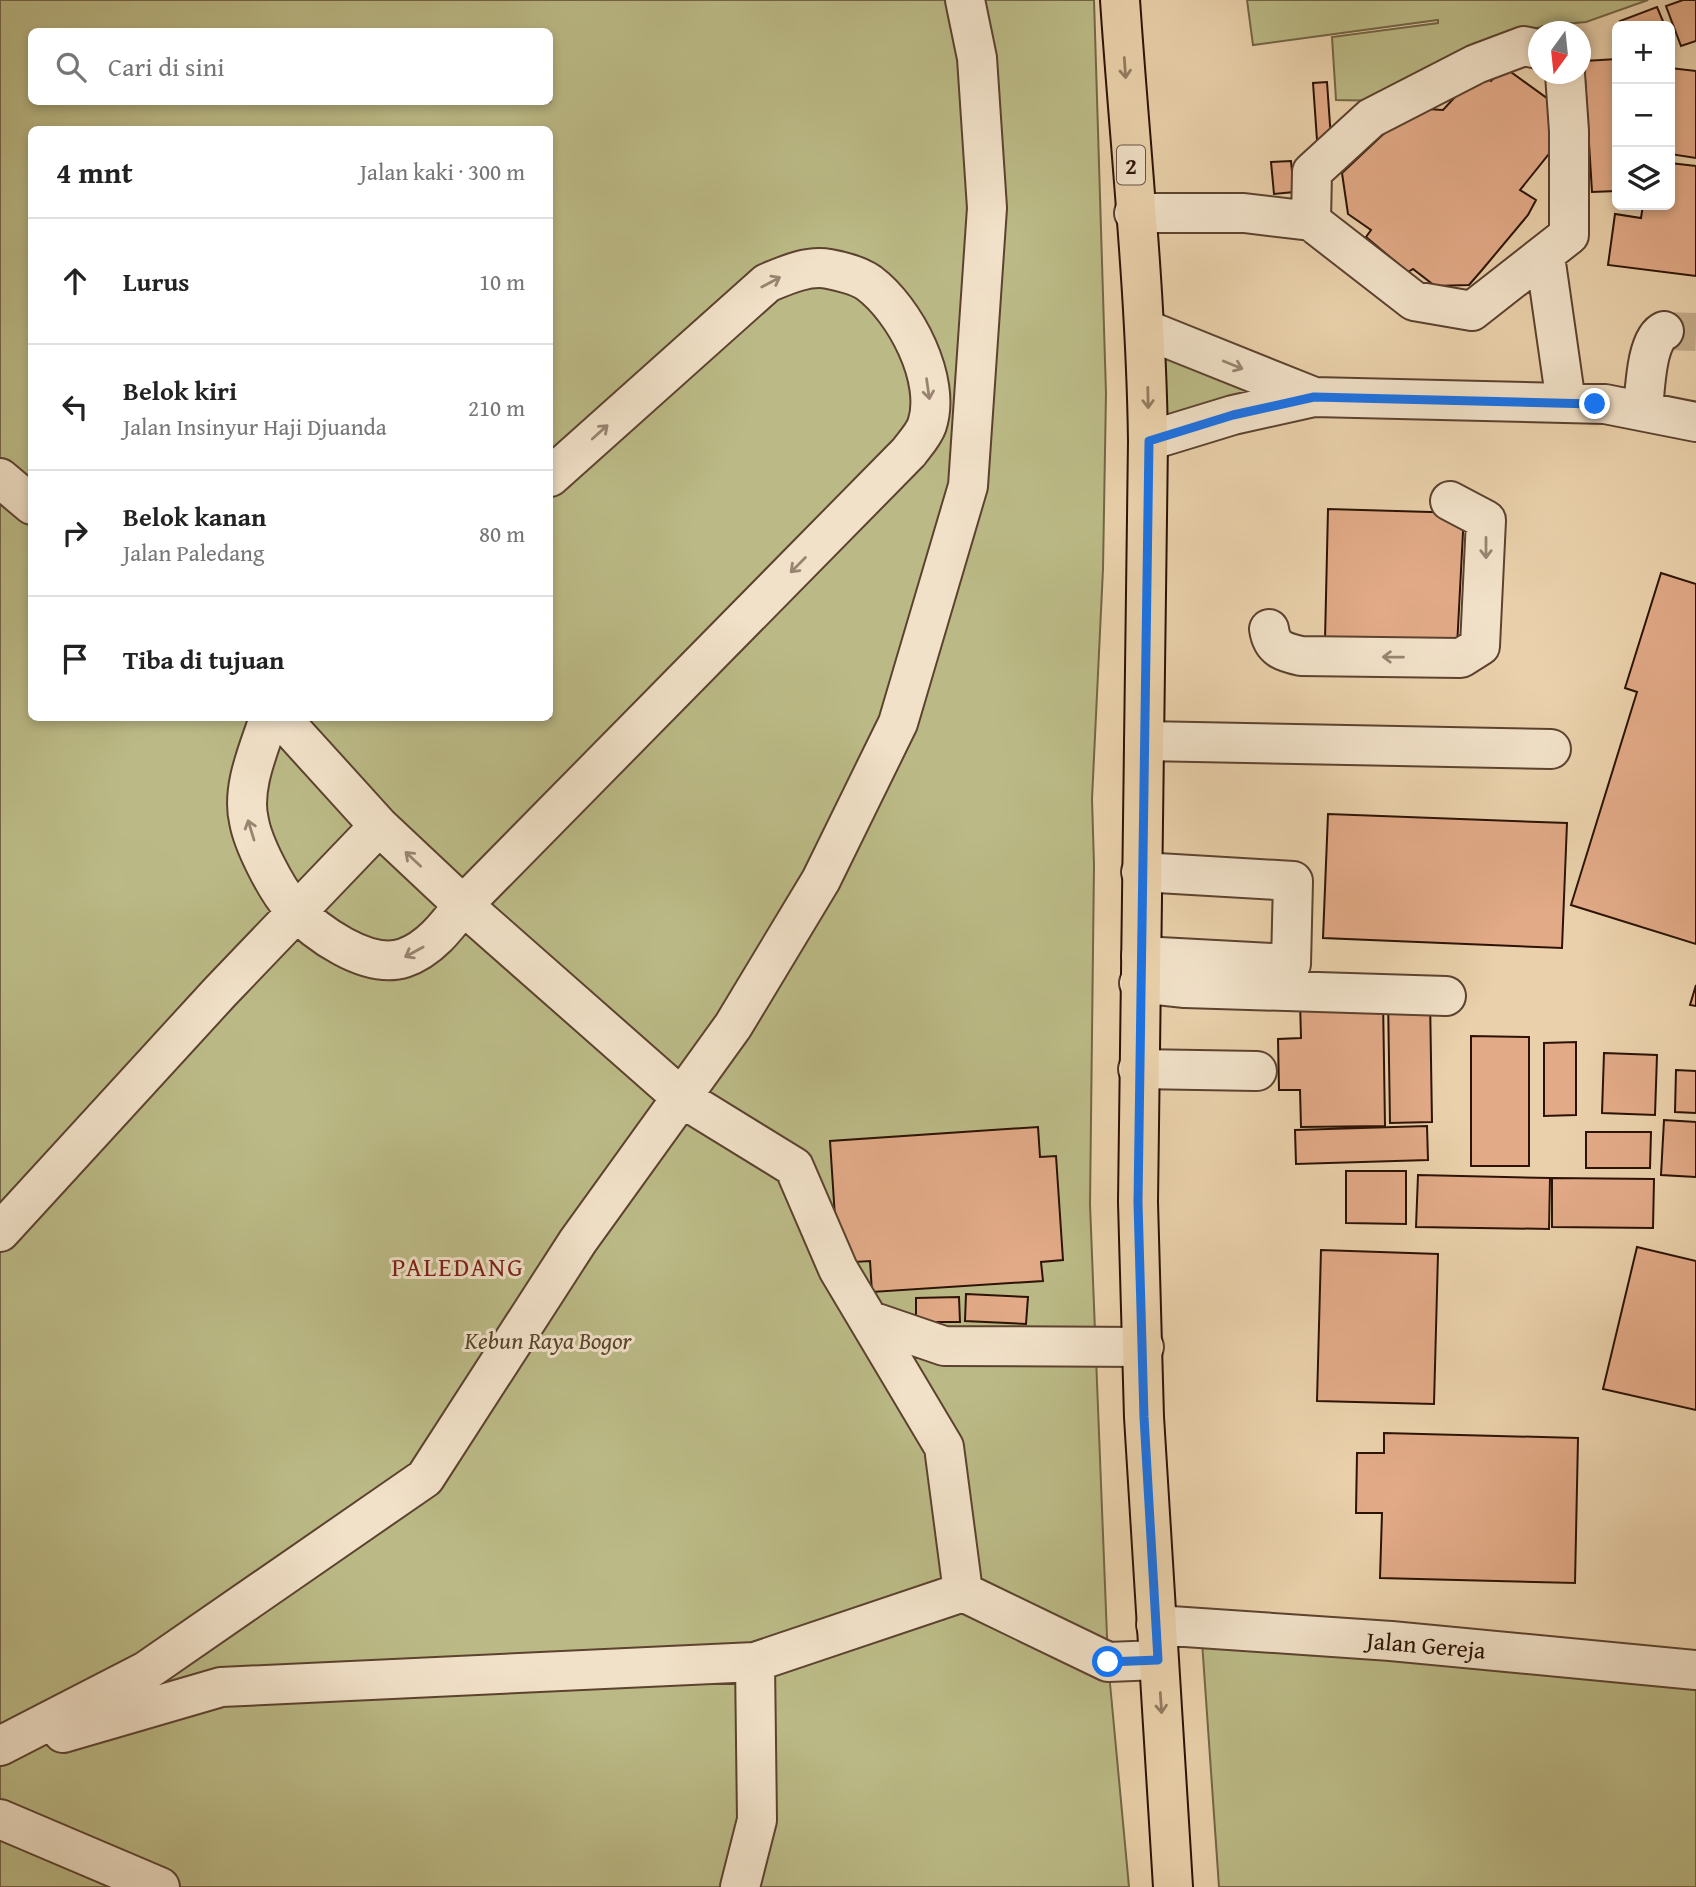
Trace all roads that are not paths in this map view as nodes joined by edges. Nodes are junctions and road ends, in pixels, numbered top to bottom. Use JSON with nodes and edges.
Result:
{"nodes":[{"id":1,"x":965,"y":0,"type":"edge"},
{"id":2,"x":1120,"y":0,"type":"edge"},
{"id":3,"x":1528,"y":47,"type":"edge"},
{"id":4,"x":1565,"y":84,"type":"edge"},
{"id":5,"x":1134,"y":213,"type":"junction"},
{"id":6,"x":1311,"y":221,"type":"junction"},
{"id":7,"x":1545,"y":256,"type":"junction"},
{"id":8,"x":1147,"y":330,"type":"junction"},
{"id":9,"x":1664,"y":331,"type":"dead end"},
{"id":10,"x":1314,"y":397,"type":"junction"},
{"id":11,"x":1566,"y":403,"type":"junction"},
{"id":12,"x":1643,"y":410,"type":"junction"},
{"id":13,"x":1696,"y":422,"type":"edge"},
{"id":14,"x":1149,"y":441,"type":"junction"},
{"id":15,"x":553,"y":474,"type":"edge"},
{"id":16,"x":0,"y":478,"type":"edge"},
{"id":17,"x":1450,"y":501,"type":"dead end"},
{"id":18,"x":28,"y":502,"type":"edge"},
{"id":19,"x":1269,"y":629,"type":"dead end"},
{"id":20,"x":268,"y":721,"type":"edge"},
{"id":21,"x":284,"y":721,"type":"edge"},
{"id":22,"x":1144,"y":741,"type":"junction"},
{"id":23,"x":1551,"y":749,"type":"dead end"},
{"id":24,"x":379,"y":826,"type":"junction"},
{"id":25,"x":1141,"y":872,"type":"junction"},
{"id":26,"x":463,"y":905,"type":"junction"},
{"id":27,"x":299,"y":912,"type":"junction"},
{"id":28,"x":1140,"y":970,"type":"junction"},
{"id":29,"x":1446,"y":996,"type":"dead end"},
{"id":30,"x":1139,"y":1069,"type":"junction"},
{"id":31,"x":1257,"y":1071,"type":"dead end"},
{"id":32,"x":682,"y":1098,"type":"junction"},
{"id":33,"x":0,"y":1232,"type":"edge"},
{"id":34,"x":871,"y":1321,"type":"junction"},
{"id":35,"x":1144,"y":1348,"type":"junction"},
{"id":36,"x":963,"y":1592,"type":"junction"},
{"id":37,"x":1157,"y":1643,"type":"junction"},
{"id":38,"x":755,"y":1662,"type":"junction"},
{"id":39,"x":1696,"y":1670,"type":"edge"},
{"id":40,"x":0,"y":1748,"type":"edge"},
{"id":41,"x":0,"y":1819,"type":"edge"},
{"id":42,"x":160,"y":1887,"type":"edge"},
{"id":43,"x":740,"y":1887,"type":"edge"},
{"id":44,"x":1173,"y":1887,"type":"edge"}],
"edges":[{"from":1,"to":32,"type":"street"},
{"from":2,"to":5,"type":"main road","number":"2","one_way":true},
{"from":3,"to":6,"type":"street"},
{"from":4,"to":7,"type":"street"},
{"from":5,"to":6,"type":"street"},
{"from":5,"to":8,"type":"main road","number":"2"},
{"from":6,"to":7,"type":"street"},
{"from":7,"to":11,"type":"street"},
{"from":8,"to":10,"type":"street","one_way":true},
{"from":8,"to":14,"type":"main road","number":"2","one_way":true},
{"from":9,"to":12,"type":"street"},
{"from":10,"to":11,"type":"street"},
{"from":10,"to":14,"type":"street"},
{"from":11,"to":12,"type":"street"},
{"from":12,"to":13,"type":"street"},
{"from":14,"to":22,"type":"main road","number":"2"},
{"from":15,"to":26,"type":"street","one_way":true},
{"from":16,"to":18,"type":"street"},
{"from":17,"to":19,"type":"street","one_way":true},
{"from":27,"to":20,"type":"street","one_way":true},
{"from":21,"to":24,"type":"street"},
{"from":22,"to":23,"type":"street"},
{"from":22,"to":25,"type":"main road","number":"2"},
{"from":26,"to":24,"type":"street","one_way":true},
{"from":24,"to":27,"type":"street"},
{"from":25,"to":28,"type":"main road","number":"2"},
{"from":25,"to":28,"type":"street"},
{"from":26,"to":27,"type":"street","one_way":true},
{"from":26,"to":32,"type":"street"},
{"from":27,"to":33,"type":"street"},
{"from":28,"to":29,"type":"street"},
{"from":28,"to":30,"type":"main road","number":"2"},
{"from":30,"to":31,"type":"street"},
{"from":30,"to":35,"type":"main road","number":"2"},
{"from":32,"to":34,"type":"street"},
{"from":32,"to":40,"type":"street"},
{"from":34,"to":35,"type":"street"},
{"from":34,"to":36,"type":"street"},
{"from":35,"to":37,"type":"main road","number":"2"},
{"from":36,"to":37,"type":"street","name":"Jalan Gereja"},
{"from":36,"to":38,"type":"street"},
{"from":37,"to":39,"type":"street","name":"Jalan Gereja"},
{"from":37,"to":44,"type":"main road","number":"2","one_way":true},
{"from":38,"to":40,"type":"street"},
{"from":38,"to":43,"type":"street"},
{"from":41,"to":42,"type":"street"}]}
